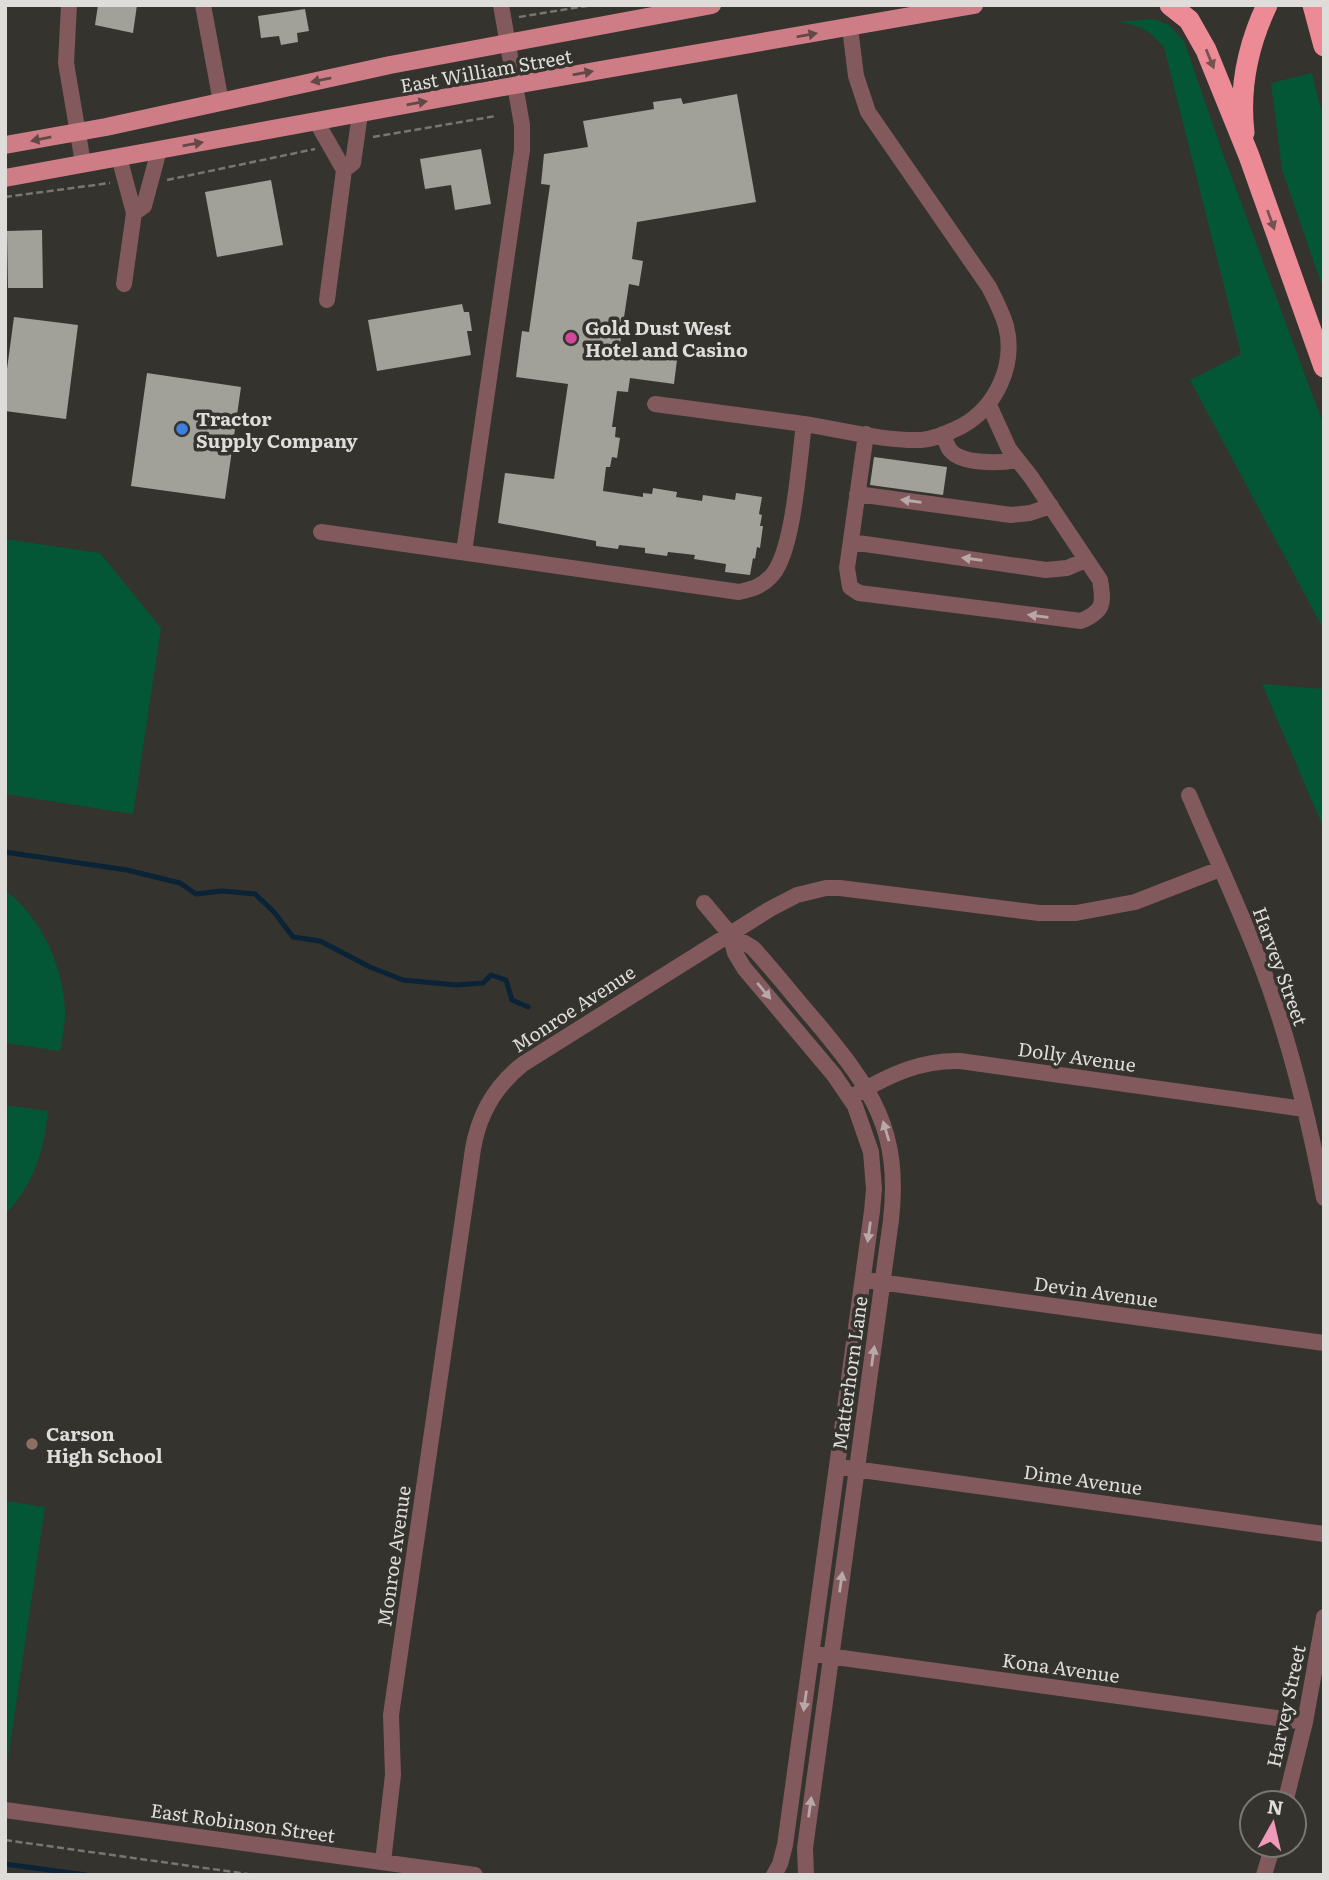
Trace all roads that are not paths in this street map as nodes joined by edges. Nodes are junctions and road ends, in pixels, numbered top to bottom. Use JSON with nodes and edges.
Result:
{"nodes":[{"id":1,"x":69,"y":5,"type":"edge"},
{"id":2,"x":203,"y":5,"type":"edge"},
{"id":3,"x":974,"y":5,"type":"edge"},
{"id":4,"x":1170,"y":5,"type":"edge"},
{"id":5,"x":1267,"y":5,"type":"edge"},
{"id":6,"x":1313,"y":5,"type":"edge"},
{"id":7,"x":706,"y":6,"type":"edge"},
{"id":8,"x":502,"y":13,"type":"edge"},
{"id":9,"x":850,"y":28,"type":"junction"},
{"id":10,"x":508,"y":43,"type":"junction"},
{"id":11,"x":1324,"y":46,"type":"edge"},
{"id":12,"x":515,"y":85,"type":"junction"},
{"id":13,"x":221,"y":102,"type":"junction"},
{"id":14,"x":360,"y":114,"type":"junction"},
{"id":15,"x":316,"y":121,"type":"junction"},
{"id":16,"x":77,"y":132,"type":"junction"},
{"id":17,"x":5,"y":145,"type":"edge"},
{"id":18,"x":159,"y":150,"type":"junction"},
{"id":19,"x":1249,"y":156,"type":"junction"},
{"id":20,"x":119,"y":157,"type":"junction"},
{"id":21,"x":83,"y":163,"type":"junction"},
{"id":22,"x":344,"y":170,"type":"junction"},
{"id":23,"x":5,"y":178,"type":"edge"},
{"id":24,"x":134,"y":213,"type":"junction"},
{"id":25,"x":124,"y":284,"type":"dead end"},
{"id":26,"x":327,"y":300,"type":"dead end"},
{"id":27,"x":1324,"y":367,"type":"edge"},
{"id":28,"x":656,"y":404,"type":"dead end"},
{"id":29,"x":989,"y":405,"type":"junction"},
{"id":30,"x":804,"y":424,"type":"junction"},
{"id":31,"x":866,"y":434,"type":"junction"},
{"id":32,"x":943,"y":434,"type":"junction"},
{"id":33,"x":1017,"y":460,"type":"junction"},
{"id":34,"x":857,"y":494,"type":"junction"},
{"id":35,"x":1051,"y":506,"type":"junction"},
{"id":36,"x":321,"y":531,"type":"dead end"},
{"id":37,"x":851,"y":542,"type":"junction"},
{"id":38,"x":464,"y":552,"type":"junction"},
{"id":39,"x":1086,"y":559,"type":"junction"},
{"id":40,"x":1189,"y":795,"type":"dead end"},
{"id":41,"x":1220,"y":869,"type":"junction"},
{"id":42,"x":704,"y":902,"type":"dead end"},
{"id":43,"x":730,"y":934,"type":"junction"},
{"id":44,"x":867,"y":1088,"type":"junction"},
{"id":45,"x":850,"y":1097,"type":"junction"},
{"id":46,"x":1304,"y":1109,"type":"junction"},
{"id":47,"x":1324,"y":1198,"type":"edge"},
{"id":48,"x":863,"y":1280,"type":"junction"},
{"id":49,"x":883,"y":1283,"type":"junction"},
{"id":50,"x":1324,"y":1343,"type":"edge"},
{"id":51,"x":837,"y":1467,"type":"junction"},
{"id":52,"x":857,"y":1469,"type":"junction"},
{"id":53,"x":1324,"y":1534,"type":"edge"},
{"id":54,"x":1324,"y":1617,"type":"edge"},
{"id":55,"x":812,"y":1653,"type":"junction"},
{"id":56,"x":831,"y":1656,"type":"junction"},
{"id":57,"x":1305,"y":1721,"type":"junction"},
{"id":58,"x":1288,"y":1789,"type":"edge"},
{"id":59,"x":5,"y":1810,"type":"edge"},
{"id":60,"x":383,"y":1862,"type":"junction"},
{"id":61,"x":475,"y":1875,"type":"edge"},
{"id":62,"x":774,"y":1875,"type":"edge"},
{"id":63,"x":806,"y":1875,"type":"edge"}],
"edges":[{"from":1,"to":16,"type":"street"},
{"from":2,"to":13,"type":"street"},
{"from":3,"to":9,"type":"main road","name":"East William Street"},
{"from":4,"to":19,"type":"highway","one_way":true},
{"from":5,"to":19,"type":"highway"},
{"from":6,"to":11,"type":"highway"},
{"from":7,"to":10,"type":"main road","name":"East William Street"},
{"from":8,"to":10,"type":"street"},
{"from":12,"to":9,"type":"main road","name":"East William Street","one_way":true},
{"from":9,"to":29,"type":"street"},
{"from":10,"to":12,"type":"street"},
{"from":10,"to":13,"type":"main road","name":"East William Street","one_way":true},
{"from":14,"to":12,"type":"main road","name":"East William Street","one_way":true},
{"from":12,"to":38,"type":"street"},
{"from":13,"to":16,"type":"main road","name":"East William Street"},
{"from":14,"to":15,"type":"main road","name":"East William Street"},
{"from":14,"to":22,"type":"street"},
{"from":18,"to":15,"type":"main road","name":"East William Street","one_way":true},
{"from":15,"to":22,"type":"street"},
{"from":16,"to":17,"type":"main road","name":"East William Street","one_way":true},
{"from":16,"to":21,"type":"street"},
{"from":18,"to":20,"type":"main road","name":"East William Street"},
{"from":18,"to":24,"type":"street"},
{"from":19,"to":27,"type":"highway","one_way":true},
{"from":20,"to":21,"type":"main road","name":"East William Street"},
{"from":20,"to":24,"type":"street"},
{"from":21,"to":23,"type":"main road","name":"East William Street"},
{"from":22,"to":26,"type":"street"},
{"from":24,"to":25,"type":"street"},
{"from":28,"to":30,"type":"street"},
{"from":29,"to":32,"type":"street"},
{"from":29,"to":33,"type":"street"},
{"from":30,"to":31,"type":"street"},
{"from":30,"to":38,"type":"street"},
{"from":31,"to":32,"type":"street"},
{"from":31,"to":34,"type":"street"},
{"from":32,"to":33,"type":"street"},
{"from":33,"to":35,"type":"street"},
{"from":35,"to":34,"type":"street","one_way":true},
{"from":34,"to":37,"type":"street"},
{"from":35,"to":39,"type":"street"},
{"from":36,"to":38,"type":"street"},
{"from":39,"to":37,"type":"street","one_way":true},
{"from":39,"to":37,"type":"street","one_way":true},
{"from":40,"to":41,"type":"street","name":"Harvey Street"},
{"from":41,"to":43,"type":"street","name":"Monroe Avenue"},
{"from":41,"to":46,"type":"street","name":"Harvey Street"},
{"from":42,"to":43,"type":"street","name":"Matterhorn Lane"},
{"from":43,"to":44,"type":"street","name":"Matterhorn Lane"},
{"from":43,"to":45,"type":"street","name":"Matterhorn Lane","one_way":true},
{"from":43,"to":60,"type":"street","name":"Monroe Avenue"},
{"from":44,"to":45,"type":"street","name":"Dolly Avenue"},
{"from":44,"to":46,"type":"street","name":"Dolly Avenue"},
{"from":49,"to":44,"type":"street","name":"Matterhorn Lane","one_way":true},
{"from":45,"to":48,"type":"street","name":"Matterhorn Lane","one_way":true},
{"from":46,"to":47,"type":"street","name":"Harvey Street"},
{"from":48,"to":49,"type":"street","name":"Devin Avenue"},
{"from":48,"to":51,"type":"street","name":"Matterhorn Lane"},
{"from":49,"to":50,"type":"street","name":"Devin Avenue"},
{"from":52,"to":49,"type":"street","name":"Matterhorn Lane","one_way":true},
{"from":51,"to":52,"type":"street","name":"Dime Avenue"},
{"from":51,"to":55,"type":"street","name":"Matterhorn Lane"},
{"from":52,"to":53,"type":"street","name":"Dime Avenue"},
{"from":56,"to":52,"type":"street","name":"Matterhorn Lane","one_way":true},
{"from":54,"to":57,"type":"street","name":"Harvey Street"},
{"from":55,"to":56,"type":"street","name":"Kona Avenue"},
{"from":55,"to":62,"type":"street","name":"Matterhorn Lane","one_way":true},
{"from":56,"to":57,"type":"street","name":"Kona Avenue"},
{"from":63,"to":56,"type":"street","name":"Matterhorn Lane","one_way":true},
{"from":57,"to":58,"type":"street","name":"Harvey Street"},
{"from":59,"to":60,"type":"street","name":"East Robinson Street"},
{"from":60,"to":61,"type":"street","name":"East Robinson Street"}]}
